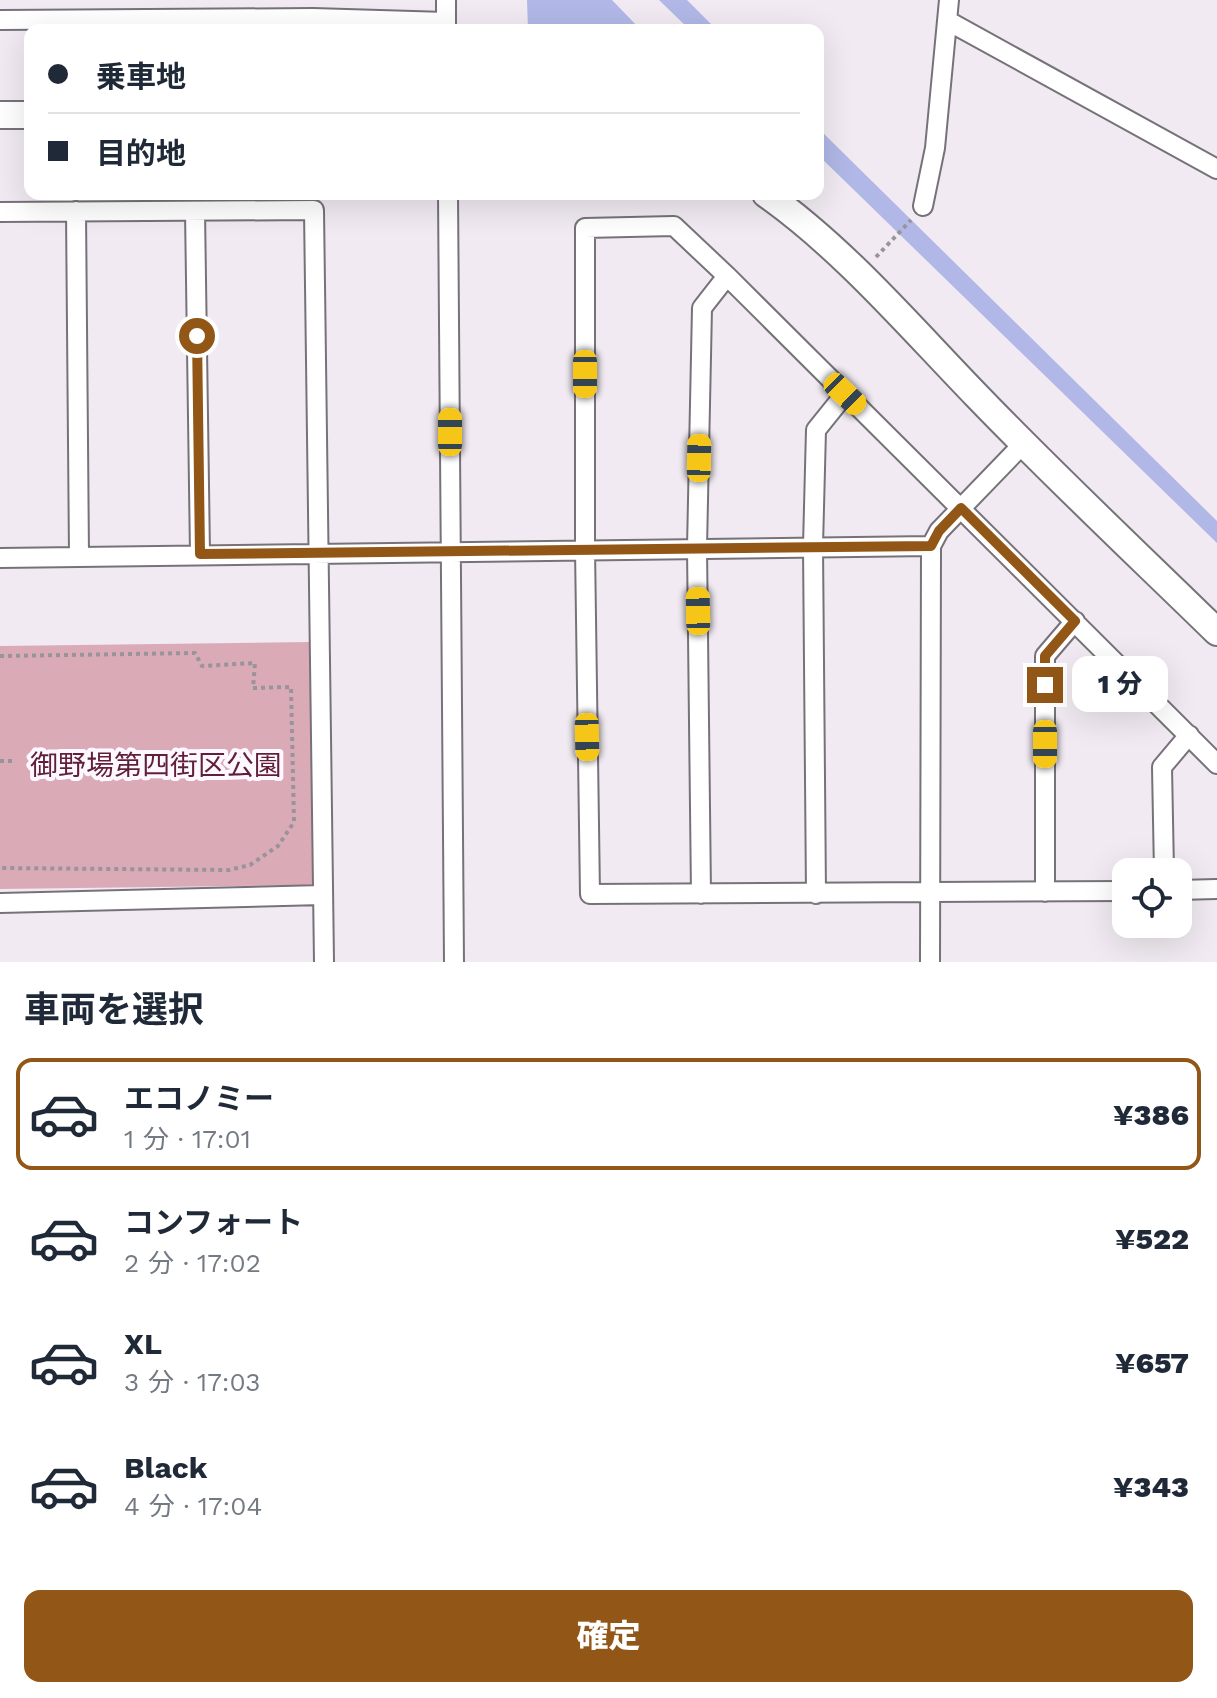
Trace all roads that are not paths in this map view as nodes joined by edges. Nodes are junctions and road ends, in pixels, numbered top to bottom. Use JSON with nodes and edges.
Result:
{"nodes":[{"id":1,"x":446,"y":0,"type":"edge"},
{"id":2,"x":949,"y":0,"type":"edge"},
{"id":3,"x":76,"y":9,"type":"edge"},
{"id":4,"x":193,"y":9,"type":"edge"},
{"id":5,"x":313,"y":9,"type":"edge"},
{"id":6,"x":0,"y":20,"type":"edge"},
{"id":7,"x":948,"y":21,"type":"junction"},
{"id":8,"x":430,"y":24,"type":"edge"},
{"id":9,"x":446,"y":24,"type":"edge"},
{"id":10,"x":0,"y":115,"type":"edge"},
{"id":11,"x":24,"y":115,"type":"edge"},
{"id":12,"x":1217,"y":169,"type":"edge"},
{"id":13,"x":448,"y":200,"type":"edge"},
{"id":14,"x":774,"y":200,"type":"edge"},
{"id":15,"x":923,"y":206,"type":"road end"},
{"id":16,"x":76,"y":211,"type":"junction"},
{"id":17,"x":195,"y":211,"type":"junction"},
{"id":18,"x":0,"y":212,"type":"edge"},
{"id":19,"x":727,"y":276,"type":"junction"},
{"id":20,"x":845,"y":394,"type":"junction"},
{"id":21,"x":1023,"y":444,"type":"junction"},
{"id":22,"x":961,"y":508,"type":"junction"},
{"id":23,"x":813,"y":546,"type":"junction"},
{"id":24,"x":931,"y":546,"type":"junction"},
{"id":25,"x":697,"y":548,"type":"junction"},
{"id":26,"x":585,"y":549,"type":"junction"},
{"id":27,"x":452,"y":552,"type":"junction"},
{"id":28,"x":319,"y":553,"type":"junction"},
{"id":29,"x":200,"y":554,"type":"junction"},
{"id":30,"x":79,"y":556,"type":"junction"},
{"id":31,"x":0,"y":558,"type":"edge"},
{"id":32,"x":1075,"y":621,"type":"junction"},
{"id":33,"x":1217,"y":632,"type":"edge"},
{"id":34,"x":1189,"y":735,"type":"junction"},
{"id":35,"x":1217,"y":764,"type":"edge"},
{"id":36,"x":1164,"y":858,"type":"edge"},
{"id":37,"x":1217,"y":889,"type":"edge"},
{"id":38,"x":1192,"y":890,"type":"edge"},
{"id":39,"x":1112,"y":891,"type":"edge"},
{"id":40,"x":1045,"y":892,"type":"junction"},
{"id":41,"x":701,"y":894,"type":"junction"},
{"id":42,"x":816,"y":894,"type":"junction"},
{"id":43,"x":929,"y":894,"type":"junction"},
{"id":44,"x":322,"y":895,"type":"junction"},
{"id":45,"x":0,"y":903,"type":"edge"},
{"id":46,"x":324,"y":962,"type":"edge"},
{"id":47,"x":454,"y":962,"type":"edge"},
{"id":48,"x":930,"y":962,"type":"edge"}],
"edges":[{"from":1,"to":9,"type":"street"},
{"from":2,"to":7,"type":"street"},
{"from":3,"to":4,"type":"street"},
{"from":3,"to":6,"type":"street"},
{"from":4,"to":5,"type":"street"},
{"from":5,"to":8,"type":"street"},
{"from":7,"to":12,"type":"street"},
{"from":7,"to":15,"type":"street"},
{"from":10,"to":11,"type":"street"},
{"from":13,"to":27,"type":"street"},
{"from":14,"to":21,"type":"street"},
{"from":16,"to":17,"type":"street"},
{"from":16,"to":18,"type":"street"},
{"from":16,"to":30,"type":"street"},
{"from":17,"to":28,"type":"street"},
{"from":17,"to":29,"type":"street"},
{"from":19,"to":20,"type":"street"},
{"from":19,"to":25,"type":"street"},
{"from":19,"to":26,"type":"street"},
{"from":20,"to":22,"type":"street"},
{"from":20,"to":23,"type":"street"},
{"from":21,"to":22,"type":"street"},
{"from":21,"to":33,"type":"street"},
{"from":22,"to":24,"type":"street"},
{"from":22,"to":32,"type":"street"},
{"from":23,"to":24,"type":"street"},
{"from":23,"to":25,"type":"street"},
{"from":23,"to":42,"type":"street"},
{"from":24,"to":43,"type":"street"},
{"from":25,"to":26,"type":"street"},
{"from":25,"to":41,"type":"street"},
{"from":26,"to":27,"type":"street"},
{"from":26,"to":41,"type":"street"},
{"from":27,"to":28,"type":"street"},
{"from":27,"to":47,"type":"street"},
{"from":28,"to":29,"type":"street"},
{"from":28,"to":44,"type":"street"},
{"from":29,"to":30,"type":"street"},
{"from":30,"to":31,"type":"street"},
{"from":32,"to":34,"type":"street"},
{"from":32,"to":40,"type":"street"},
{"from":34,"to":35,"type":"street"},
{"from":34,"to":36,"type":"street"},
{"from":37,"to":38,"type":"street"},
{"from":39,"to":40,"type":"street"},
{"from":40,"to":43,"type":"street"},
{"from":41,"to":42,"type":"street"},
{"from":42,"to":43,"type":"street"},
{"from":43,"to":48,"type":"street"},
{"from":44,"to":45,"type":"street"},
{"from":44,"to":46,"type":"street"}]}
